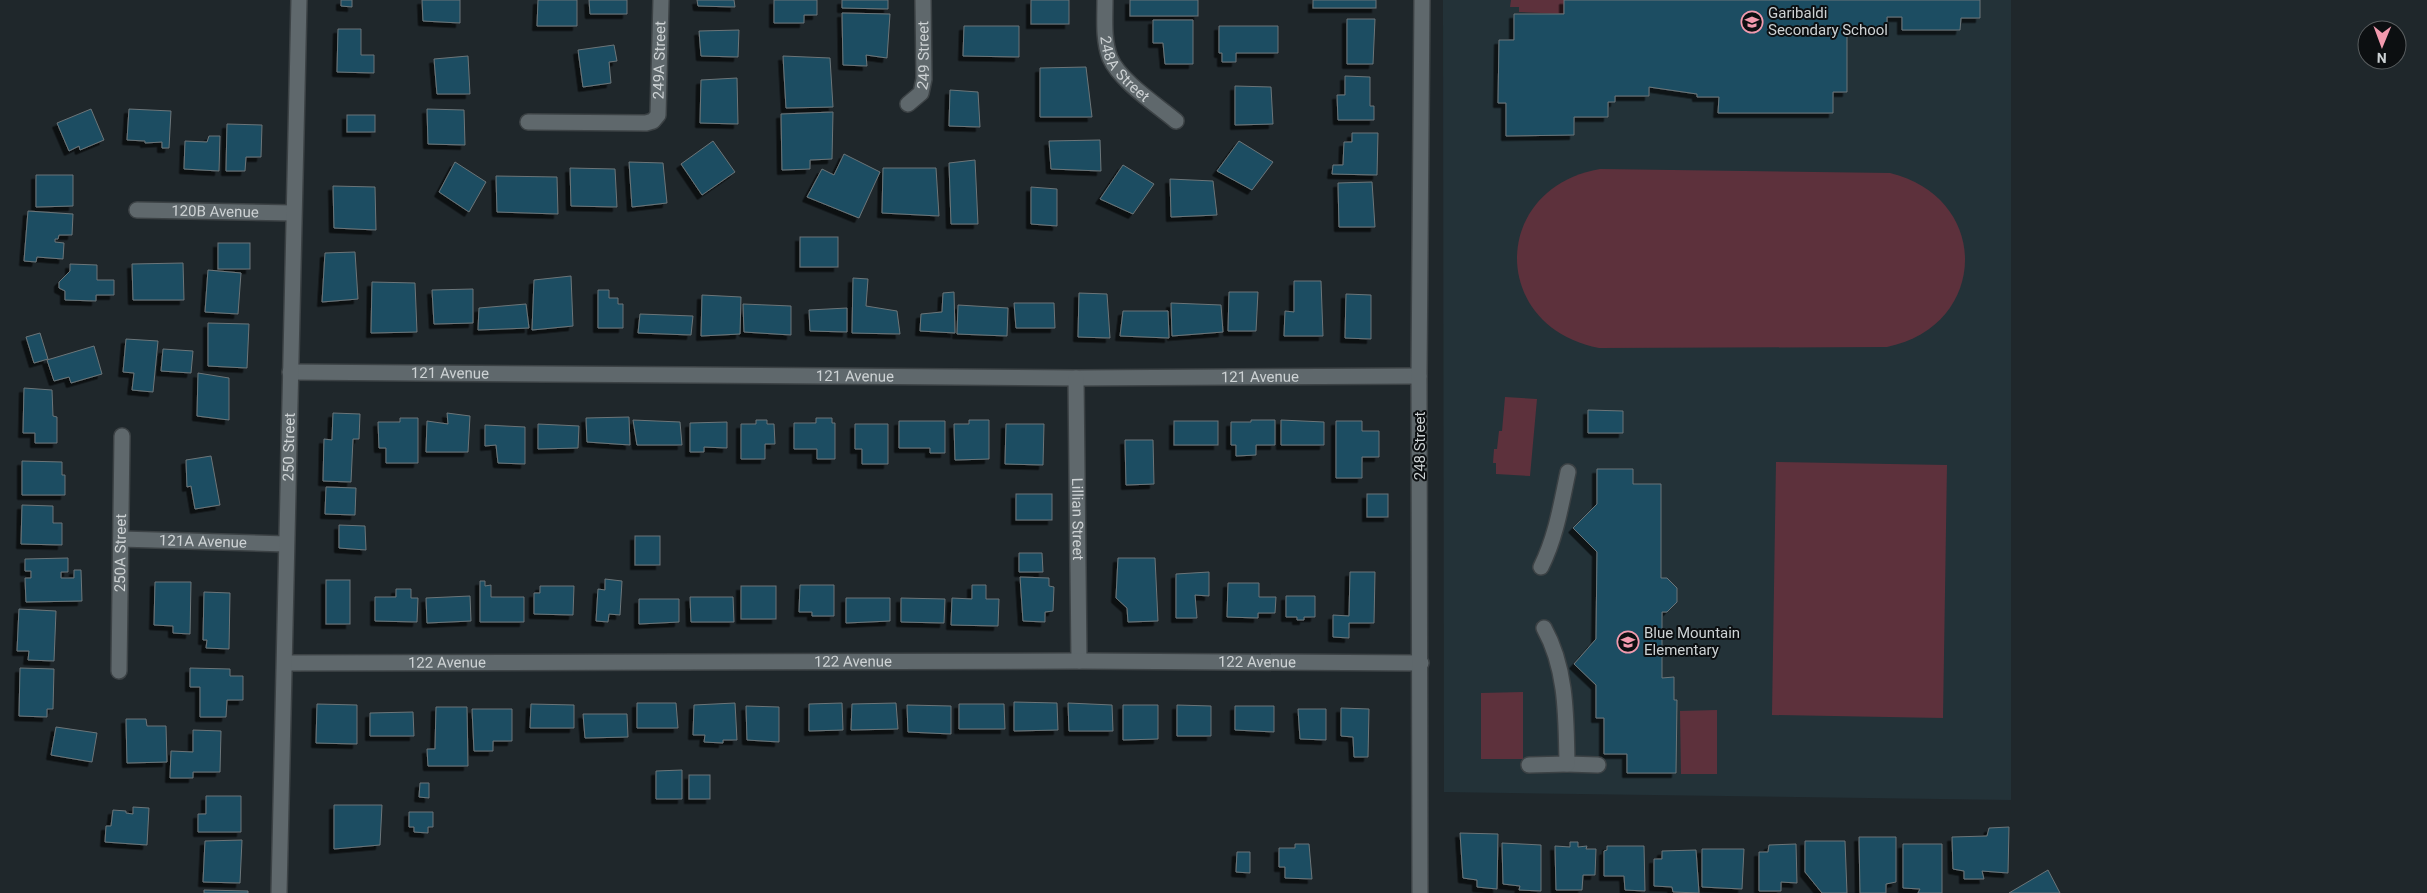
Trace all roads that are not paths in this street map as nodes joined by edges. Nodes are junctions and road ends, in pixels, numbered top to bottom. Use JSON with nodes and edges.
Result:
{"nodes":[{"id":1,"x":299,"y":0,"type":"edge"},
{"id":2,"x":660,"y":0,"type":"edge"},
{"id":3,"x":923,"y":0,"type":"edge"},
{"id":4,"x":1105,"y":0,"type":"edge"},
{"id":5,"x":1422,"y":0,"type":"edge"},
{"id":6,"x":908,"y":104,"type":"dead end"},
{"id":7,"x":1176,"y":121,"type":"dead end"},
{"id":8,"x":528,"y":122,"type":"dead end"},
{"id":9,"x":137,"y":210,"type":"dead end"},
{"id":10,"x":293,"y":213,"type":"junction"},
{"id":11,"x":290,"y":372,"type":"junction"},
{"id":12,"x":1419,"y":376,"type":"junction"},
{"id":13,"x":1076,"y":378,"type":"junction"},
{"id":14,"x":122,"y":436,"type":"dead end"},
{"id":15,"x":1568,"y":472,"type":"dead end"},
{"id":16,"x":121,"y":539,"type":"junction"},
{"id":17,"x":286,"y":544,"type":"junction"},
{"id":18,"x":1541,"y":567,"type":"dead end"},
{"id":19,"x":1544,"y":628,"type":"dead end"},
{"id":20,"x":1079,"y":661,"type":"junction"},
{"id":21,"x":285,"y":663,"type":"junction"},
{"id":22,"x":1421,"y":664,"type":"junction"},
{"id":23,"x":119,"y":671,"type":"dead end"},
{"id":24,"x":1567,"y":764,"type":"junction"},
{"id":25,"x":1530,"y":765,"type":"dead end"},
{"id":26,"x":1598,"y":765,"type":"dead end"},
{"id":27,"x":279,"y":893,"type":"edge"},
{"id":28,"x":1420,"y":893,"type":"edge"}],
"edges":[{"from":1,"to":10,"type":"street","name":"250 Street"},
{"from":2,"to":8,"type":"street","name":"249A Street"},
{"from":3,"to":6,"type":"street","name":"249 Street"},
{"from":4,"to":7,"type":"street","name":"248A Street"},
{"from":5,"to":12,"type":"street","name":"248 Street"},
{"from":9,"to":10,"type":"street","name":"120B Avenue"},
{"from":10,"to":11,"type":"street","name":"250 Street"},
{"from":11,"to":13,"type":"street","name":"121 Avenue"},
{"from":11,"to":17,"type":"street","name":"250 Street"},
{"from":12,"to":13,"type":"street","name":"121 Avenue"},
{"from":12,"to":22,"type":"street","name":"248 Street"},
{"from":13,"to":20,"type":"street","name":"Lillian Street"},
{"from":14,"to":16,"type":"street","name":"250A Street"},
{"from":15,"to":18,"type":"street"},
{"from":16,"to":17,"type":"street","name":"121A Avenue"},
{"from":16,"to":23,"type":"street","name":"250A Street"},
{"from":17,"to":21,"type":"street","name":"250 Street"},
{"from":19,"to":24,"type":"street"},
{"from":20,"to":21,"type":"street","name":"122 Avenue"},
{"from":20,"to":22,"type":"street","name":"122 Avenue"},
{"from":21,"to":27,"type":"street","name":"250 Street"},
{"from":22,"to":28,"type":"street","name":"248 Street"},
{"from":24,"to":25,"type":"street"},
{"from":24,"to":26,"type":"street"}]}
